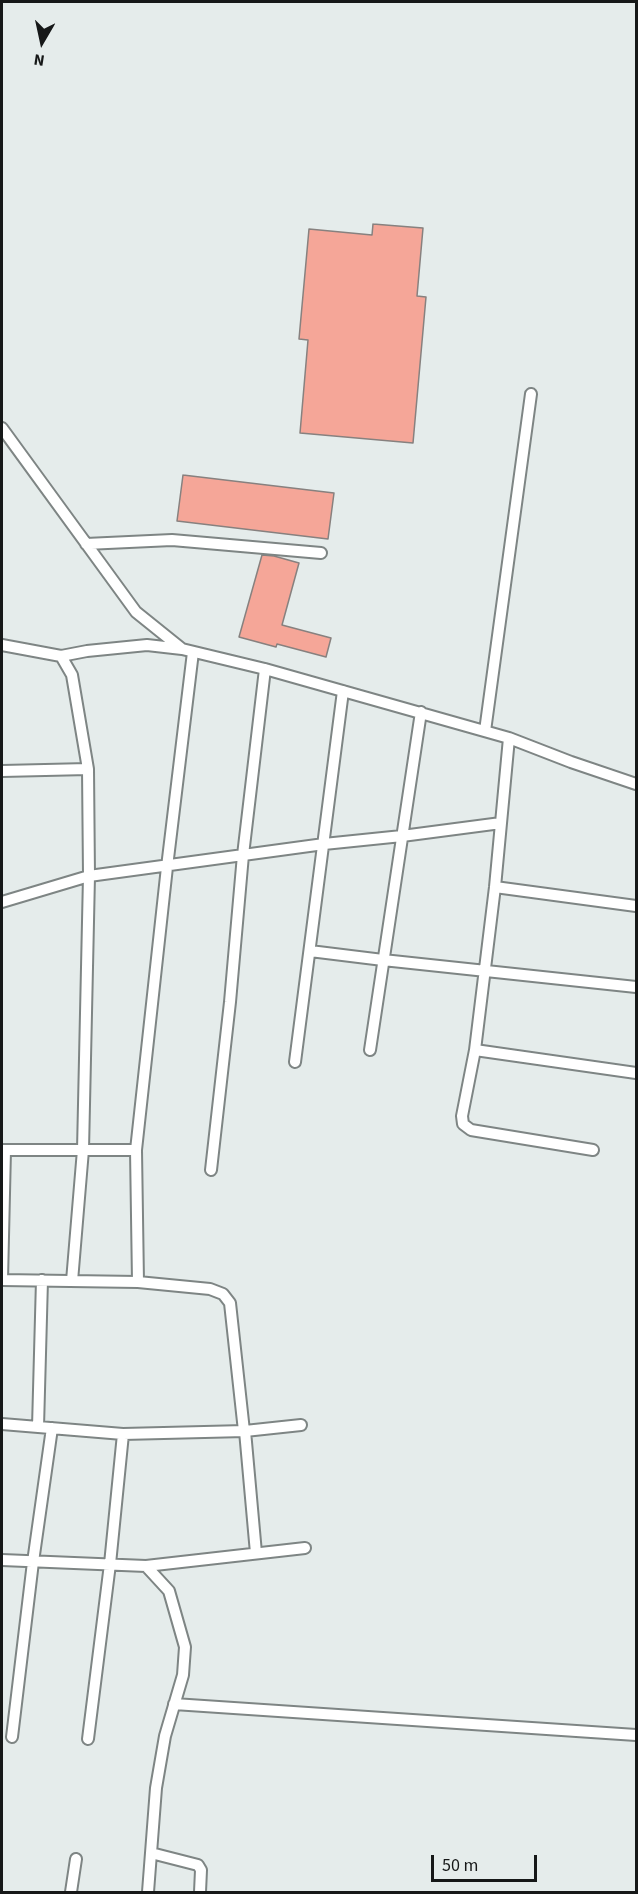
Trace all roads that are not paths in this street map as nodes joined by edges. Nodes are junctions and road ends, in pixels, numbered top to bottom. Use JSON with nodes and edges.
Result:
{"nodes":[{"id":1,"x":531,"y":394,"type":"dead end"},
{"id":2,"x":2,"y":428,"type":"edge"},
{"id":3,"x":86,"y":544,"type":"junction"},
{"id":4,"x":321,"y":553,"type":"dead end"},
{"id":5,"x":2,"y":645,"type":"edge"},
{"id":6,"x":188,"y":650,"type":"junction"},
{"id":7,"x":61,"y":656,"type":"junction"},
{"id":8,"x":265,"y":669,"type":"junction"},
{"id":9,"x":344,"y":691,"type":"junction"},
{"id":10,"x":421,"y":712,"type":"junction"},
{"id":11,"x":486,"y":731,"type":"junction"},
{"id":12,"x":509,"y":738,"type":"junction"},
{"id":13,"x":88,"y":769,"type":"junction"},
{"id":14,"x":2,"y":771,"type":"edge"},
{"id":15,"x":636,"y":784,"type":"edge"},
{"id":16,"x":501,"y":823,"type":"junction"},
{"id":17,"x":402,"y":836,"type":"junction"},
{"id":18,"x":324,"y":844,"type":"junction"},
{"id":19,"x":243,"y":855,"type":"junction"},
{"id":20,"x":167,"y":867,"type":"junction"},
{"id":21,"x":89,"y":876,"type":"junction"},
{"id":22,"x":495,"y":887,"type":"junction"},
{"id":23,"x":2,"y":902,"type":"edge"},
{"id":24,"x":636,"y":906,"type":"edge"},
{"id":25,"x":310,"y":951,"type":"junction"},
{"id":26,"x":383,"y":960,"type":"junction"},
{"id":27,"x":485,"y":970,"type":"junction"},
{"id":28,"x":636,"y":987,"type":"edge"},
{"id":29,"x":370,"y":1050,"type":"dead end"},
{"id":30,"x":475,"y":1050,"type":"junction"},
{"id":31,"x":296,"y":1062,"type":"dead end"},
{"id":32,"x":636,"y":1073,"type":"edge"},
{"id":33,"x":3,"y":1150,"type":"edge"},
{"id":34,"x":83,"y":1150,"type":"junction"},
{"id":35,"x":136,"y":1150,"type":"junction"},
{"id":36,"x":593,"y":1150,"type":"dead end"},
{"id":37,"x":211,"y":1170,"type":"dead end"},
{"id":38,"x":42,"y":1281,"type":"junction"},
{"id":39,"x":72,"y":1281,"type":"junction"},
{"id":40,"x":138,"y":1282,"type":"junction"},
{"id":41,"x":2,"y":1424,"type":"edge"},
{"id":42,"x":301,"y":1425,"type":"dead end"},
{"id":43,"x":38,"y":1427,"type":"junction"},
{"id":44,"x":52,"y":1428,"type":"junction"},
{"id":45,"x":244,"y":1431,"type":"junction"},
{"id":46,"x":123,"y":1434,"type":"junction"},
{"id":47,"x":305,"y":1548,"type":"dead end"},
{"id":48,"x":256,"y":1553,"type":"junction"},
{"id":49,"x":2,"y":1560,"type":"edge"},
{"id":50,"x":33,"y":1562,"type":"junction"},
{"id":51,"x":110,"y":1564,"type":"junction"},
{"id":52,"x":146,"y":1566,"type":"junction"},
{"id":53,"x":174,"y":1704,"type":"junction"},
{"id":54,"x":636,"y":1735,"type":"edge"},
{"id":55,"x":12,"y":1737,"type":"dead end"},
{"id":56,"x":88,"y":1739,"type":"dead end"},
{"id":57,"x":151,"y":1853,"type":"junction"},
{"id":58,"x":76,"y":1859,"type":"dead end"},
{"id":59,"x":71,"y":1893,"type":"edge"},
{"id":60,"x":148,"y":1893,"type":"edge"},
{"id":61,"x":200,"y":1893,"type":"edge"}],
"edges":[{"from":1,"to":11,"type":"street"},
{"from":2,"to":3,"type":"street"},
{"from":3,"to":4,"type":"street"},
{"from":3,"to":6,"type":"street"},
{"from":5,"to":7,"type":"street"},
{"from":6,"to":7,"type":"street"},
{"from":6,"to":8,"type":"street"},
{"from":6,"to":20,"type":"street"},
{"from":7,"to":13,"type":"street"},
{"from":8,"to":9,"type":"street"},
{"from":8,"to":19,"type":"street"},
{"from":9,"to":10,"type":"street"},
{"from":9,"to":18,"type":"street"},
{"from":10,"to":11,"type":"street"},
{"from":10,"to":17,"type":"street"},
{"from":11,"to":12,"type":"street"},
{"from":12,"to":15,"type":"street"},
{"from":12,"to":16,"type":"street"},
{"from":13,"to":14,"type":"street"},
{"from":13,"to":21,"type":"street"},
{"from":16,"to":17,"type":"street"},
{"from":16,"to":22,"type":"street"},
{"from":17,"to":18,"type":"street"},
{"from":17,"to":26,"type":"street"},
{"from":18,"to":19,"type":"street"},
{"from":18,"to":25,"type":"street"},
{"from":19,"to":20,"type":"street"},
{"from":19,"to":37,"type":"street"},
{"from":20,"to":21,"type":"street"},
{"from":20,"to":35,"type":"street"},
{"from":21,"to":23,"type":"street"},
{"from":21,"to":34,"type":"street"},
{"from":22,"to":24,"type":"street"},
{"from":22,"to":27,"type":"street"},
{"from":25,"to":26,"type":"street"},
{"from":25,"to":31,"type":"street"},
{"from":26,"to":27,"type":"street"},
{"from":26,"to":29,"type":"street"},
{"from":27,"to":28,"type":"street"},
{"from":27,"to":30,"type":"street"},
{"from":30,"to":32,"type":"street"},
{"from":30,"to":36,"type":"street"},
{"from":33,"to":34,"type":"street"},
{"from":33,"to":38,"type":"street"},
{"from":34,"to":35,"type":"street"},
{"from":34,"to":39,"type":"street"},
{"from":35,"to":40,"type":"street"},
{"from":38,"to":39,"type":"street"},
{"from":38,"to":43,"type":"street"},
{"from":39,"to":40,"type":"street"},
{"from":40,"to":45,"type":"street"},
{"from":41,"to":43,"type":"street"},
{"from":42,"to":45,"type":"street"},
{"from":43,"to":44,"type":"street"},
{"from":44,"to":46,"type":"street"},
{"from":44,"to":50,"type":"street"},
{"from":45,"to":46,"type":"street"},
{"from":45,"to":48,"type":"street"},
{"from":46,"to":51,"type":"street"},
{"from":47,"to":48,"type":"street"},
{"from":48,"to":52,"type":"street"},
{"from":49,"to":50,"type":"street"},
{"from":50,"to":51,"type":"street"},
{"from":50,"to":55,"type":"street"},
{"from":51,"to":52,"type":"street"},
{"from":51,"to":56,"type":"street"},
{"from":52,"to":53,"type":"street"},
{"from":53,"to":54,"type":"street"},
{"from":53,"to":57,"type":"street"},
{"from":57,"to":60,"type":"street"},
{"from":57,"to":61,"type":"street"},
{"from":58,"to":59,"type":"street"}]}
